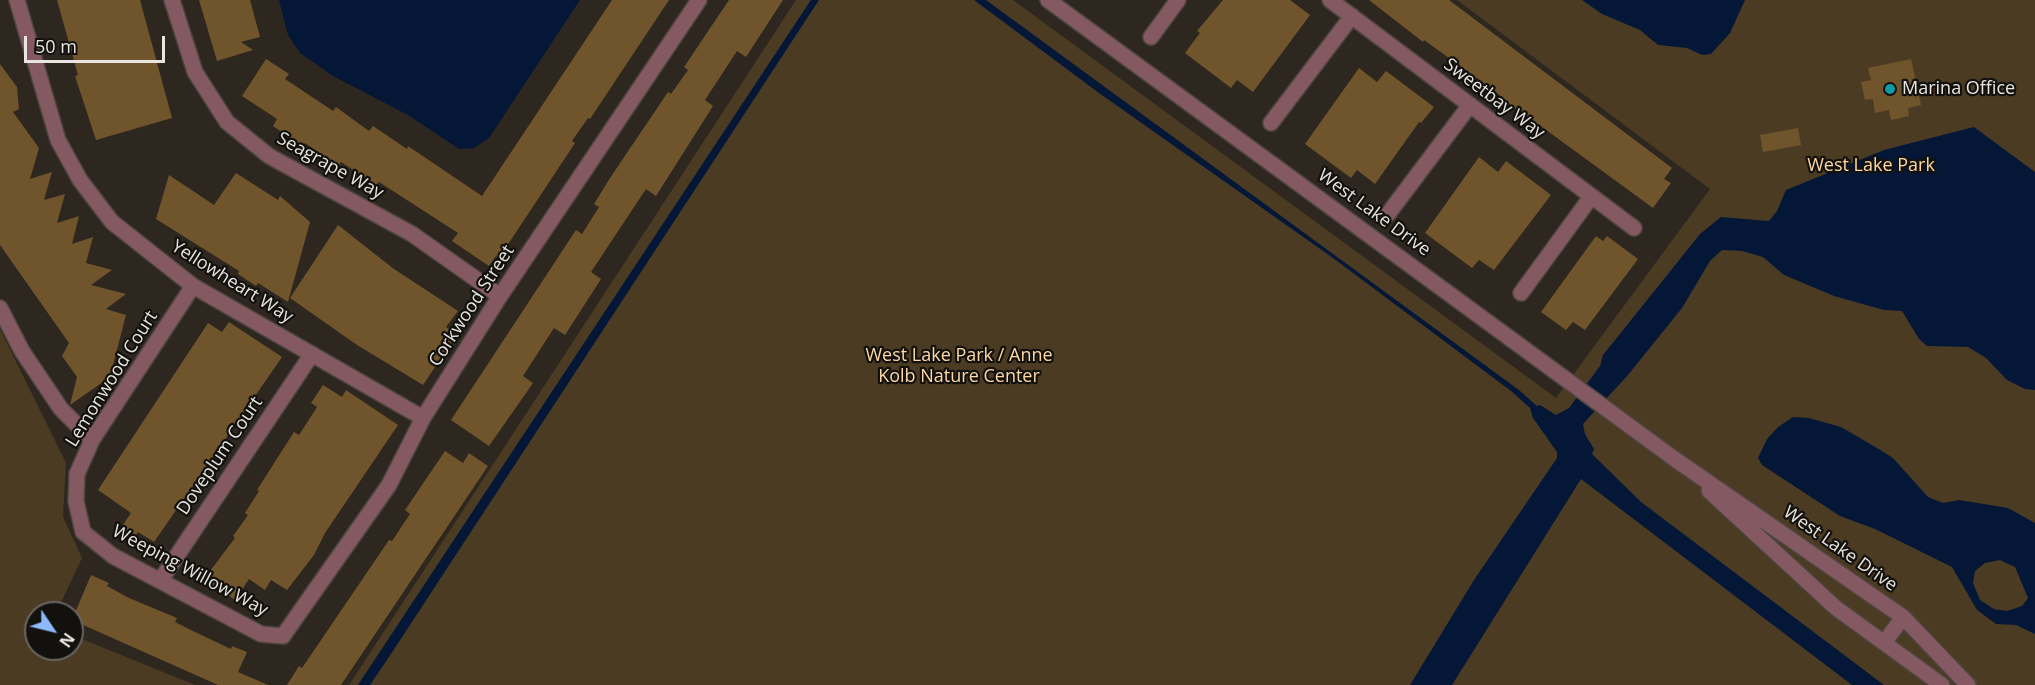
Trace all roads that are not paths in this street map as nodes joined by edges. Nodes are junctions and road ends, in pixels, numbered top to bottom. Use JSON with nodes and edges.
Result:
{"nodes":[{"id":1,"x":17,"y":0,"type":"edge"},
{"id":2,"x":172,"y":0,"type":"edge"},
{"id":3,"x":699,"y":0,"type":"edge"},
{"id":4,"x":1048,"y":0,"type":"edge"},
{"id":5,"x":1178,"y":0,"type":"edge"},
{"id":6,"x":1330,"y":0,"type":"edge"},
{"id":7,"x":1352,"y":16,"type":"junction"},
{"id":8,"x":1151,"y":37,"type":"dead end"},
{"id":9,"x":1470,"y":105,"type":"junction"},
{"id":10,"x":1271,"y":123,"type":"dead end"},
{"id":11,"x":1591,"y":197,"type":"junction"},
{"id":12,"x":1388,"y":214,"type":"dead end"},
{"id":13,"x":1634,"y":228,"type":"dead end"},
{"id":14,"x":193,"y":286,"type":"junction"},
{"id":15,"x":1521,"y":293,"type":"dead end"},
{"id":16,"x":500,"y":296,"type":"junction"},
{"id":17,"x":0,"y":308,"type":"edge"},
{"id":18,"x":312,"y":354,"type":"junction"},
{"id":19,"x":423,"y":418,"type":"junction"},
{"id":20,"x":92,"y":440,"type":"junction"},
{"id":21,"x":1676,"y":460,"type":"junction"},
{"id":22,"x":83,"y":532,"type":"joint"},
{"id":23,"x":160,"y":580,"type":"junction"},
{"id":24,"x":1903,"y":617,"type":"junction"},
{"id":25,"x":283,"y":636,"type":"joint"},
{"id":26,"x":1884,"y":643,"type":"junction"},
{"id":27,"x":1942,"y":685,"type":"edge"},
{"id":28,"x":1968,"y":685,"type":"edge"}],
"edges":[{"from":1,"to":14,"type":"street","name":"Yellowheart Way"},
{"from":2,"to":16,"type":"street","name":"Seagrape Way"},
{"from":3,"to":16,"type":"street","name":"Corkwood Street"},
{"from":4,"to":21,"type":"street","name":"West Lake Drive"},
{"from":5,"to":8,"type":"street"},
{"from":6,"to":7,"type":"street","name":"Sweetbay Way"},
{"from":7,"to":9,"type":"street","name":"Sweetbay Way"},
{"from":7,"to":10,"type":"street"},
{"from":9,"to":11,"type":"street","name":"Sweetbay Way"},
{"from":9,"to":12,"type":"street"},
{"from":11,"to":13,"type":"street","name":"Sweetbay Way"},
{"from":11,"to":15,"type":"street"},
{"from":14,"to":18,"type":"street","name":"Yellowheart Way"},
{"from":14,"to":20,"type":"street","name":"Lemonwood Court"},
{"from":16,"to":19,"type":"street","name":"Corkwood Street"},
{"from":17,"to":20,"type":"street"},
{"from":18,"to":19,"type":"street","name":"Yellowheart Way"},
{"from":18,"to":23,"type":"street","name":"Doveplum Court"},
{"from":19,"to":25,"type":"street","name":"Corkwood Street"},
{"from":20,"to":22,"type":"street","name":"Lemonwood Court"},
{"from":21,"to":24,"type":"street","name":"West Lake Drive"},
{"from":21,"to":26,"type":"street","name":"West Lake Drive"},
{"from":22,"to":23,"type":"street","name":"Weeping Willow Way"},
{"from":23,"to":25,"type":"street","name":"Weeping Willow Way"},
{"from":24,"to":26,"type":"street"},
{"from":24,"to":28,"type":"street","name":"West Lake Drive"},
{"from":26,"to":27,"type":"street","name":"West Lake Drive"}]}
